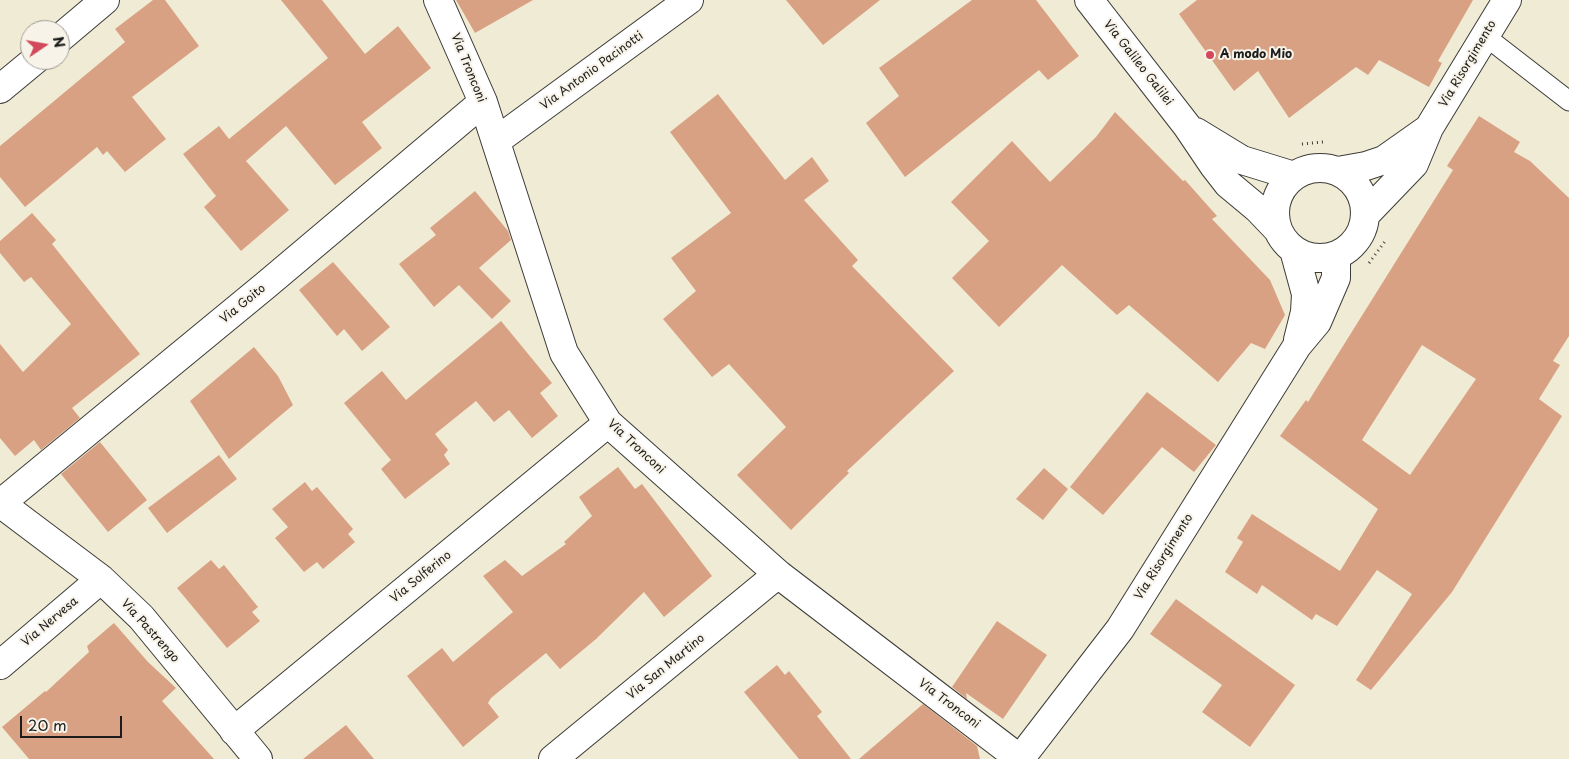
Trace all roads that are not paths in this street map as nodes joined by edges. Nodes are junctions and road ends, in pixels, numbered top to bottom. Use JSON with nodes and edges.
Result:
{"nodes":[{"id":1,"x":105,"y":0,"type":"edge"},
{"id":2,"x":438,"y":0,"type":"edge"},
{"id":3,"x":689,"y":0,"type":"edge"},
{"id":4,"x":1089,"y":0,"type":"edge"},
{"id":5,"x":1506,"y":0,"type":"edge"},
{"id":6,"x":70,"y":30,"type":"edge"},
{"id":7,"x":1484,"y":36,"type":"junction"},
{"id":8,"x":23,"y":70,"type":"edge"},
{"id":9,"x":0,"y":89,"type":"edge"},
{"id":10,"x":1569,"y":101,"type":"edge"},
{"id":11,"x":483,"y":102,"type":"junction"},
{"id":12,"x":1187,"y":126,"type":"junction"},
{"id":13,"x":1429,"y":128,"type":"junction"},
{"id":14,"x":496,"y":142,"type":"junction"},
{"id":15,"x":1338,"y":171,"type":"junction"},
{"id":16,"x":1294,"y":176,"type":"junction"},
{"id":17,"x":1366,"y":214,"type":"junction"},
{"id":18,"x":1286,"y":240,"type":"junction"},
{"id":19,"x":1336,"y":256,"type":"junction"},
{"id":20,"x":1297,"y":346,"type":"junction"},
{"id":21,"x":608,"y":423,"type":"junction"},
{"id":22,"x":0,"y":503,"type":"edge"},
{"id":23,"x":778,"y":574,"type":"junction"},
{"id":24,"x":101,"y":579,"type":"junction"},
{"id":25,"x":0,"y":665,"type":"edge"},
{"id":26,"x":234,"y":730,"type":"junction"},
{"id":27,"x":258,"y":759,"type":"edge"},
{"id":28,"x":553,"y":759,"type":"edge"},
{"id":29,"x":1020,"y":759,"type":"edge"}],
"edges":[{"from":1,"to":6,"type":"street"},
{"from":2,"to":11,"type":"street","name":"Via Tronconi"},
{"from":3,"to":14,"type":"street","name":"Via Antonio Pacinotti"},
{"from":4,"to":12,"type":"street","name":"Via Galileo Galilei"},
{"from":5,"to":7,"type":"street","name":"Via Risorgimento"},
{"from":7,"to":10,"type":"lane"},
{"from":7,"to":13,"type":"street","name":"Via Risorgimento"},
{"from":8,"to":9,"type":"street"},
{"from":11,"to":14,"type":"street","name":"Via Tronconi"},
{"from":11,"to":22,"type":"street","name":"Via Goito"},
{"from":12,"to":16,"type":"street","name":"Via Galileo Galilei"},
{"from":12,"to":18,"type":"street","name":"Via Galileo Galilei"},
{"from":13,"to":15,"type":"street","name":"Via Risorgimento"},
{"from":13,"to":17,"type":"street","name":"Via Risorgimento"},
{"from":14,"to":21,"type":"street","name":"Via Tronconi"},
{"from":15,"to":16,"type":"street","name":"Via Risorgimento"},
{"from":15,"to":17,"type":"street"},
{"from":16,"to":18,"type":"street","name":"Via Risorgimento"},
{"from":17,"to":19,"type":"street","name":"Via Risorgimento"},
{"from":18,"to":19,"type":"street"},
{"from":18,"to":20,"type":"street","name":"Via Risorgimento"},
{"from":19,"to":20,"type":"street","name":"Via Risorgimento"},
{"from":20,"to":29,"type":"street","name":"Via Risorgimento"},
{"from":21,"to":23,"type":"street","name":"Via Tronconi"},
{"from":21,"to":26,"type":"street","name":"Via Solferino"},
{"from":22,"to":24,"type":"street","name":"Via Pastrengo"},
{"from":23,"to":28,"type":"street","name":"Via San Martino"},
{"from":23,"to":29,"type":"street","name":"Via Tronconi"},
{"from":24,"to":25,"type":"street","name":"Via Nervesa"},
{"from":24,"to":26,"type":"street","name":"Via Pastrengo"},
{"from":26,"to":27,"type":"street","name":"Via Pastrengo"}]}
